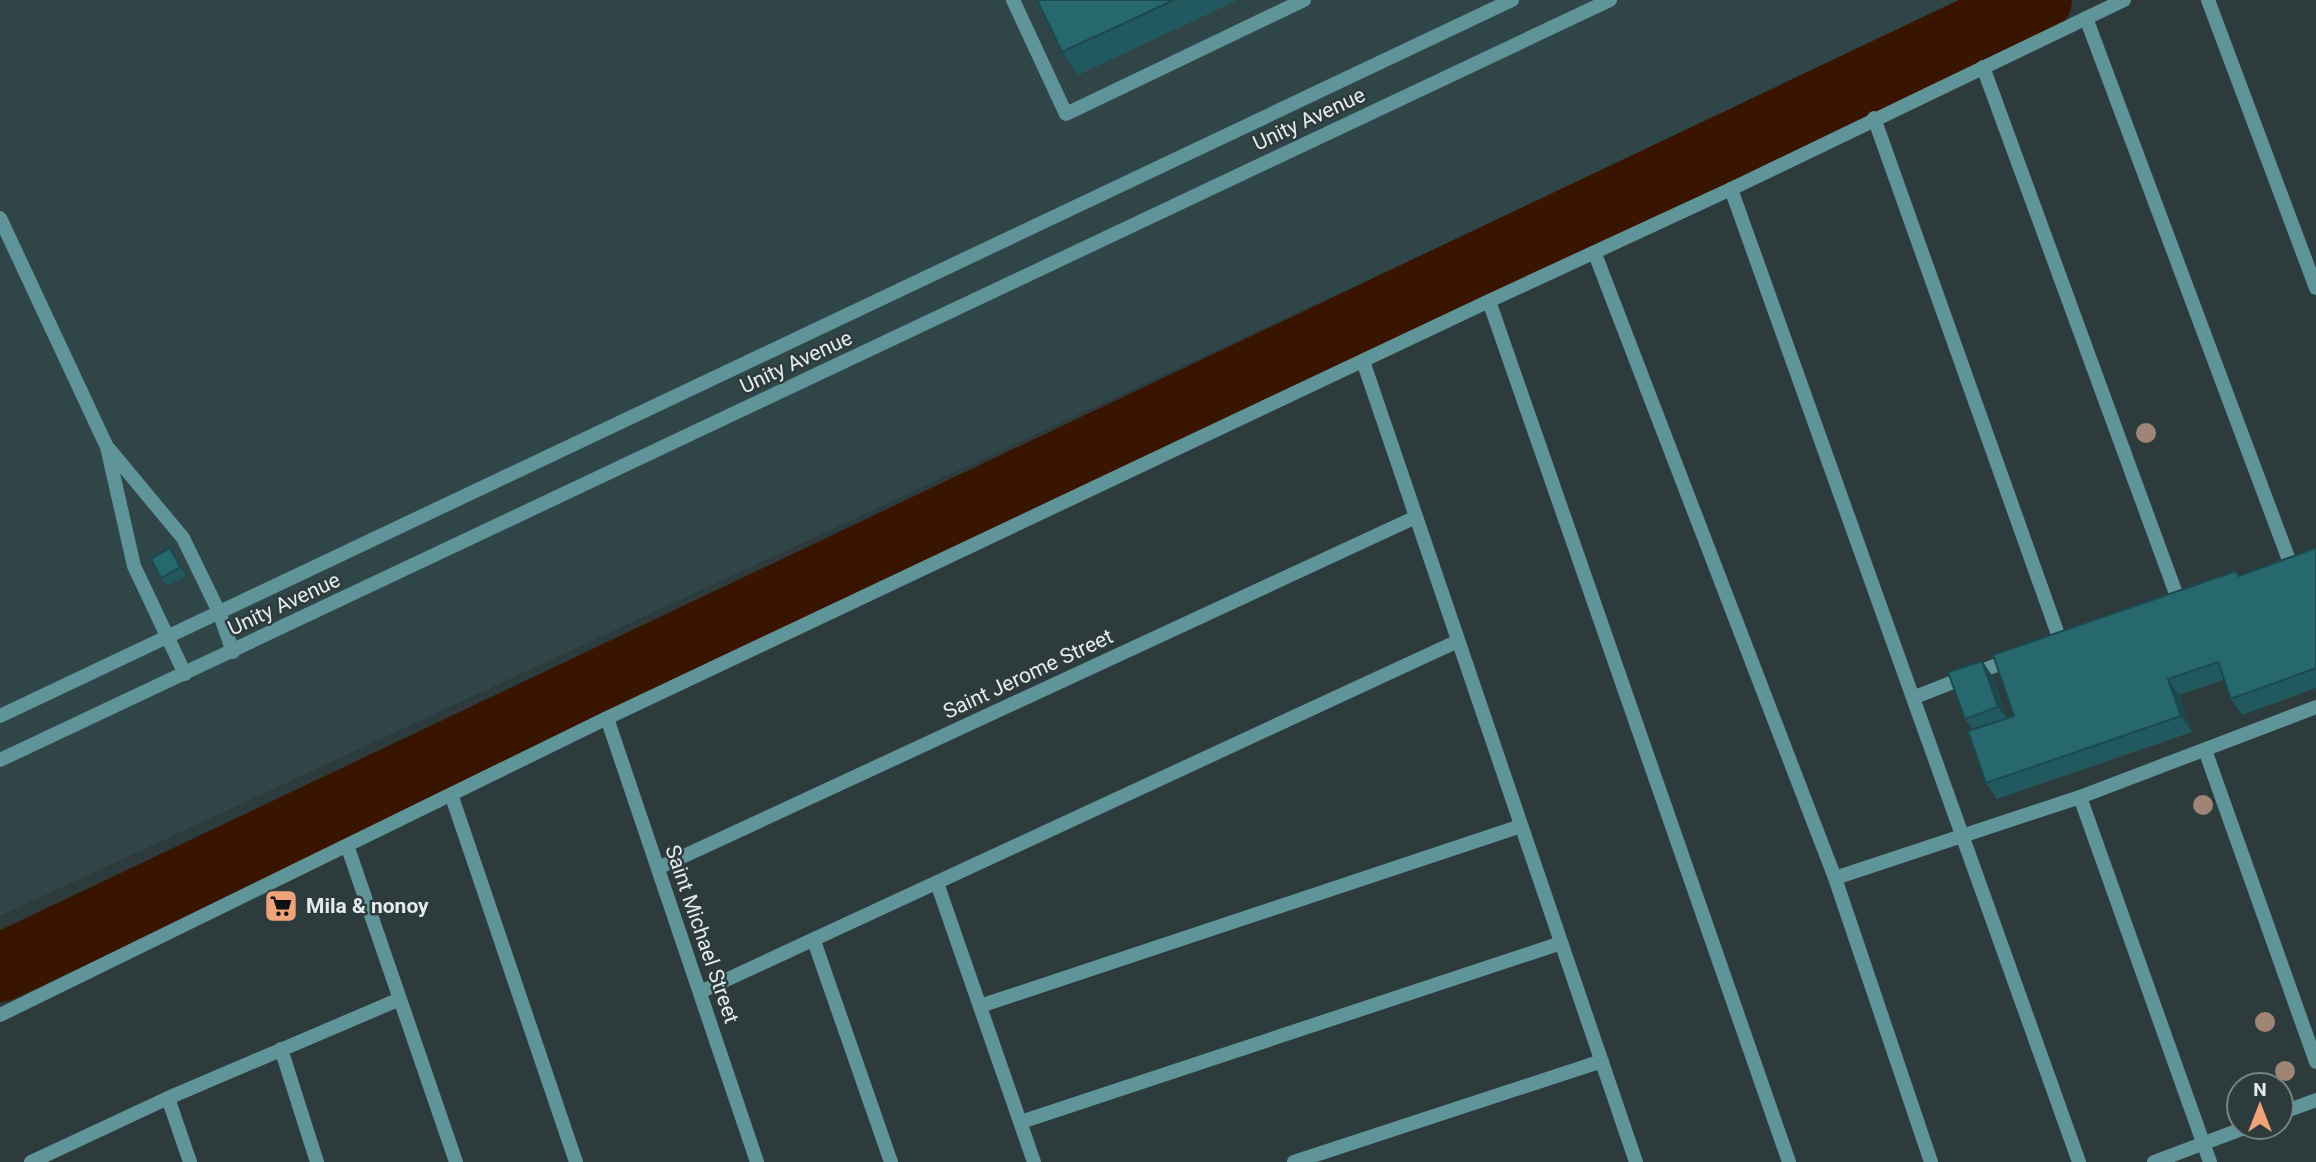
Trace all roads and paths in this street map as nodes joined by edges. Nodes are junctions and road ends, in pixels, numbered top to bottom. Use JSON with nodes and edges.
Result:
{"nodes":[{"id":1,"x":1013,"y":0,"type":"edge"},
{"id":2,"x":1304,"y":0,"type":"edge"},
{"id":3,"x":1512,"y":0,"type":"edge"},
{"id":4,"x":1610,"y":0,"type":"edge"},
{"id":5,"x":2124,"y":0,"type":"edge"},
{"id":6,"x":2208,"y":0,"type":"edge"},
{"id":7,"x":2086,"y":18,"type":"junction"},
{"id":8,"x":1983,"y":67,"type":"junction"},
{"id":9,"x":1874,"y":118,"type":"junction"},
{"id":10,"x":1731,"y":189,"type":"junction"},
{"id":11,"x":0,"y":218,"type":"edge"},
{"id":12,"x":1595,"y":254,"type":"junction"},
{"id":13,"x":2316,"y":288,"type":"edge"},
{"id":14,"x":1489,"y":300,"type":"junction"},
{"id":15,"x":1363,"y":361,"type":"junction"},
{"id":16,"x":107,"y":447,"type":"junction"},
{"id":17,"x":1416,"y":517,"type":"junction"},
{"id":18,"x":2307,"y":553,"type":"edge"},
{"id":19,"x":2178,"y":599,"type":"edge"},
{"id":20,"x":219,"y":612,"type":"junction"},
{"id":21,"x":169,"y":638,"type":"junction"},
{"id":22,"x":2061,"y":640,"type":"edge"},
{"id":23,"x":1458,"y":641,"type":"junction"},
{"id":24,"x":233,"y":652,"type":"junction"},
{"id":25,"x":2024,"y":654,"type":"edge"},
{"id":26,"x":185,"y":674,"type":"junction"},
{"id":27,"x":1915,"y":697,"type":"junction"},
{"id":28,"x":2316,"y":707,"type":"edge"},
{"id":29,"x":0,"y":716,"type":"edge"},
{"id":30,"x":607,"y":718,"type":"junction"},
{"id":31,"x":2205,"y":750,"type":"junction"},
{"id":32,"x":0,"y":761,"type":"edge"},
{"id":33,"x":452,"y":797,"type":"junction"},
{"id":34,"x":2080,"y":797,"type":"junction"},
{"id":35,"x":1521,"y":826,"type":"junction"},
{"id":36,"x":1962,"y":836,"type":"junction"},
{"id":37,"x":348,"y":848,"type":"junction"},
{"id":38,"x":658,"y":868,"type":"junction"},
{"id":39,"x":1835,"y":878,"type":"junction"},
{"id":40,"x":937,"y":883,"type":"junction"},
{"id":41,"x":814,"y":941,"type":"junction"},
{"id":42,"x":1561,"y":943,"type":"junction"},
{"id":43,"x":699,"y":992,"type":"junction"},
{"id":44,"x":400,"y":999,"type":"junction"},
{"id":45,"x":980,"y":1006,"type":"junction"},
{"id":46,"x":0,"y":1015,"type":"edge"},
{"id":47,"x":281,"y":1049,"type":"junction"},
{"id":48,"x":1602,"y":1061,"type":"junction"},
{"id":49,"x":2316,"y":1062,"type":"edge"},
{"id":50,"x":168,"y":1098,"type":"junction"},
{"id":51,"x":2316,"y":1100,"type":"edge"},
{"id":52,"x":2295,"y":1108,"type":"edge"},
{"id":53,"x":1020,"y":1122,"type":"junction"},
{"id":54,"x":2225,"y":1136,"type":"edge"},
{"id":55,"x":2203,"y":1144,"type":"junction"},
{"id":56,"x":52,"y":1157,"type":"edge"},
{"id":57,"x":31,"y":1162,"type":"edge"},
{"id":58,"x":190,"y":1162,"type":"edge"},
{"id":59,"x":317,"y":1162,"type":"edge"},
{"id":60,"x":456,"y":1162,"type":"edge"},
{"id":61,"x":576,"y":1162,"type":"edge"},
{"id":62,"x":757,"y":1162,"type":"edge"},
{"id":63,"x":891,"y":1162,"type":"edge"},
{"id":64,"x":1034,"y":1162,"type":"edge"},
{"id":65,"x":1294,"y":1162,"type":"edge"},
{"id":66,"x":1636,"y":1162,"type":"edge"},
{"id":67,"x":1789,"y":1162,"type":"edge"},
{"id":68,"x":1931,"y":1162,"type":"edge"},
{"id":69,"x":2079,"y":1162,"type":"edge"},
{"id":70,"x":2154,"y":1162,"type":"edge"},
{"id":71,"x":2210,"y":1162,"type":"edge"}],
"edges":[{"from":1,"to":2,"type":"street"},
{"from":3,"to":20,"type":"street","name":"Unity Avenue"},
{"from":4,"to":24,"type":"street","name":"Unity Avenue"},
{"from":5,"to":7,"type":"street"},
{"from":6,"to":13,"type":"street"},
{"from":7,"to":8,"type":"street"},
{"from":7,"to":18,"type":"street"},
{"from":8,"to":9,"type":"street"},
{"from":8,"to":19,"type":"street"},
{"from":9,"to":10,"type":"street"},
{"from":9,"to":22,"type":"street"},
{"from":10,"to":12,"type":"street"},
{"from":10,"to":27,"type":"street"},
{"from":11,"to":16,"type":"street"},
{"from":12,"to":14,"type":"street"},
{"from":12,"to":39,"type":"street"},
{"from":14,"to":15,"type":"street"},
{"from":14,"to":67,"type":"street"},
{"from":15,"to":17,"type":"street"},
{"from":15,"to":30,"type":"street"},
{"from":16,"to":20,"type":"street"},
{"from":16,"to":21,"type":"street"},
{"from":17,"to":23,"type":"street"},
{"from":17,"to":38,"type":"street","name":"Saint Jerome Street"},
{"from":20,"to":21,"type":"street","name":"Unity Avenue"},
{"from":20,"to":24,"type":"street"},
{"from":21,"to":26,"type":"street"},
{"from":21,"to":29,"type":"street","name":"Unity Avenue"},
{"from":23,"to":35,"type":"street"},
{"from":23,"to":40,"type":"street"},
{"from":24,"to":26,"type":"street","name":"Unity Avenue"},
{"from":25,"to":27,"type":"street"},
{"from":26,"to":32,"type":"street","name":"Unity Avenue"},
{"from":27,"to":36,"type":"street"},
{"from":28,"to":31,"type":"street"},
{"from":30,"to":33,"type":"street"},
{"from":30,"to":38,"type":"street","name":"Saint Michael Street"},
{"from":31,"to":34,"type":"street"},
{"from":31,"to":49,"type":"street"},
{"from":33,"to":37,"type":"street"},
{"from":33,"to":61,"type":"street"},
{"from":34,"to":36,"type":"street"},
{"from":34,"to":55,"type":"street"},
{"from":35,"to":42,"type":"street"},
{"from":35,"to":45,"type":"street"},
{"from":36,"to":39,"type":"street"},
{"from":36,"to":69,"type":"street"},
{"from":37,"to":44,"type":"street"},
{"from":37,"to":46,"type":"street"},
{"from":38,"to":43,"type":"street","name":"Saint Michael Street"},
{"from":39,"to":68,"type":"street"},
{"from":40,"to":41,"type":"street"},
{"from":40,"to":45,"type":"street"},
{"from":41,"to":43,"type":"street"},
{"from":41,"to":63,"type":"street"},
{"from":42,"to":48,"type":"street"},
{"from":42,"to":53,"type":"street"},
{"from":43,"to":62,"type":"street","name":"Saint Michael Street"},
{"from":44,"to":47,"type":"street"},
{"from":44,"to":60,"type":"street"},
{"from":45,"to":53,"type":"street"},
{"from":47,"to":50,"type":"street"},
{"from":47,"to":59,"type":"street"},
{"from":48,"to":65,"type":"street"},
{"from":48,"to":66,"type":"street"},
{"from":50,"to":56,"type":"street"},
{"from":50,"to":58,"type":"street"},
{"from":51,"to":52,"type":"street"},
{"from":53,"to":64,"type":"street"},
{"from":54,"to":55,"type":"street"},
{"from":55,"to":70,"type":"street"},
{"from":55,"to":71,"type":"street"},
{"from":56,"to":57,"type":"street"}]}
